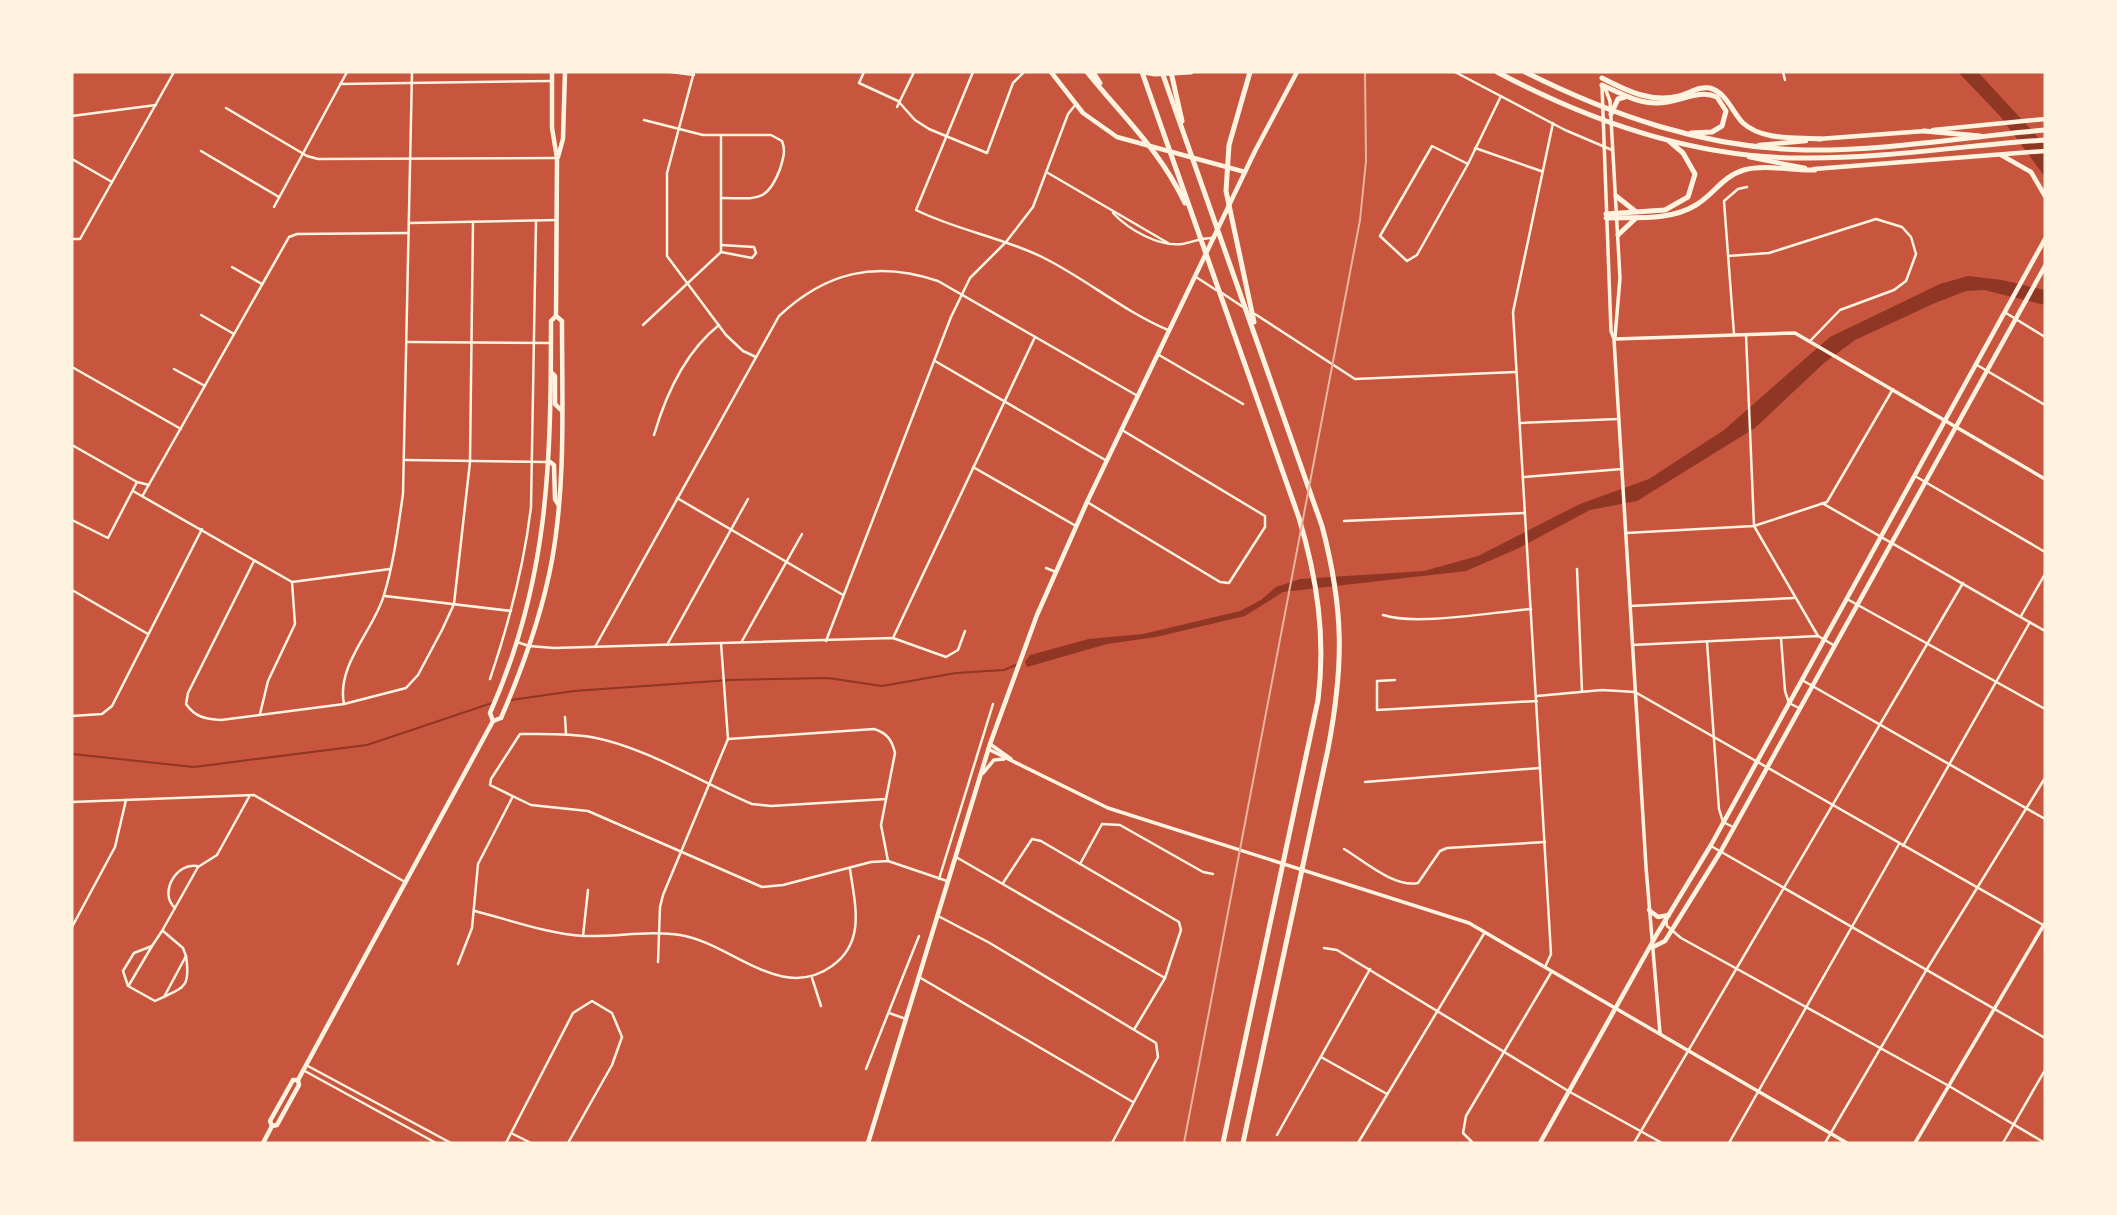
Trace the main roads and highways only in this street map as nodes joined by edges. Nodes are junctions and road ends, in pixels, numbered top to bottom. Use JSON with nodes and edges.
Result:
{"nodes":[{"id":1,"x":552,"y":72,"type":"edge"},
{"id":2,"x":565,"y":72,"type":"edge"},
{"id":3,"x":1051,"y":72,"type":"edge"},
{"id":4,"x":1087,"y":72,"type":"edge"},
{"id":5,"x":1093,"y":72,"type":"edge"},
{"id":6,"x":1143,"y":72,"type":"edge"},
{"id":7,"x":1162,"y":72,"type":"edge"},
{"id":8,"x":1171,"y":72,"type":"edge"},
{"id":9,"x":1191,"y":72,"type":"edge"},
{"id":10,"x":1250,"y":72,"type":"edge"},
{"id":11,"x":1297,"y":72,"type":"edge"},
{"id":12,"x":1497,"y":72,"type":"edge"},
{"id":13,"x":1525,"y":72,"type":"edge"},
{"id":14,"x":1602,"y":78,"type":"edge"},
{"id":15,"x":1103,"y":89,"type":"junction"},
{"id":16,"x":1627,"y":96,"type":"junction"},
{"id":17,"x":1611,"y":114,"type":"road end"},
{"id":18,"x":2044,"y":119,"type":"edge"},
{"id":19,"x":2045,"y":130,"type":"edge"},
{"id":20,"x":1924,"y":131,"type":"junction"},
{"id":21,"x":1682,"y":133,"type":"junction"},
{"id":22,"x":1993,"y":136,"type":"junction"},
{"id":23,"x":1666,"y":139,"type":"junction"},
{"id":24,"x":1821,"y":139,"type":"junction"},
{"id":25,"x":2045,"y":140,"type":"edge"},
{"id":26,"x":1188,"y":145,"type":"junction"},
{"id":27,"x":1751,"y":146,"type":"junction"},
{"id":28,"x":2045,"y":151,"type":"edge"},
{"id":29,"x":1738,"y":155,"type":"junction"},
{"id":30,"x":2001,"y":155,"type":"junction"},
{"id":31,"x":557,"y":158,"type":"junction"},
{"id":32,"x":1815,"y":170,"type":"junction"},
{"id":33,"x":1245,"y":172,"type":"junction"},
{"id":34,"x":1616,"y":196,"type":"road end"},
{"id":35,"x":2045,"y":196,"type":"edge"},
{"id":36,"x":1638,"y":214,"type":"junction"},
{"id":37,"x":1606,"y":216,"type":"road end"},
{"id":38,"x":1196,"y":227,"type":"junction"},
{"id":39,"x":1618,"y":235,"type":"road end"},
{"id":40,"x":2045,"y":239,"type":"edge"},
{"id":41,"x":2045,"y":266,"type":"edge"},
{"id":42,"x":556,"y":316,"type":"junction"},
{"id":43,"x":1259,"y":345,"type":"junction"},
{"id":44,"x":551,"y":373,"type":"junction"},
{"id":45,"x":561,"y":410,"type":"junction"},
{"id":46,"x":550,"y":462,"type":"junction"},
{"id":47,"x":559,"y":504,"type":"junction"},
{"id":48,"x":493,"y":721,"type":"junction"},
{"id":49,"x":1649,"y":910,"type":"road end"},
{"id":50,"x":1668,"y":917,"type":"junction"},
{"id":51,"x":1652,"y":947,"type":"junction"},
{"id":52,"x":263,"y":1143,"type":"edge"},
{"id":53,"x":868,"y":1143,"type":"edge"},
{"id":54,"x":1223,"y":1143,"type":"edge"},
{"id":55,"x":1242,"y":1143,"type":"edge"},
{"id":56,"x":1540,"y":1143,"type":"edge"}],
"edges":[{"from":1,"to":31,"type":"main road"},
{"from":2,"to":31,"type":"main road"},
{"from":3,"to":33,"type":"main road"},
{"from":4,"to":15,"type":"highway"},
{"from":5,"to":15,"type":"highway"},
{"from":6,"to":9,"type":"highway"},
{"from":6,"to":38,"type":"highway"},
{"from":7,"to":26,"type":"highway"},
{"from":8,"to":26,"type":"highway"},
{"from":10,"to":43,"type":"highway"},
{"from":11,"to":33,"type":"main road"},
{"from":12,"to":23,"type":"highway"},
{"from":13,"to":21,"type":"highway"},
{"from":14,"to":16,"type":"highway"},
{"from":14,"to":24,"type":"highway"},
{"from":15,"to":38,"type":"highway"},
{"from":16,"to":17,"type":"highway"},
{"from":16,"to":21,"type":"highway"},
{"from":18,"to":20,"type":"main road"},
{"from":19,"to":22,"type":"highway"},
{"from":20,"to":22,"type":"highway"},
{"from":20,"to":24,"type":"main road"},
{"from":21,"to":27,"type":"highway"},
{"from":22,"to":27,"type":"highway"},
{"from":23,"to":29,"type":"highway"},
{"from":23,"to":36,"type":"highway"},
{"from":24,"to":27,"type":"main road"},
{"from":25,"to":29,"type":"highway"},
{"from":26,"to":43,"type":"highway"},
{"from":28,"to":30,"type":"main road"},
{"from":29,"to":32,"type":"main road"},
{"from":30,"to":32,"type":"main road"},
{"from":30,"to":35,"type":"main road"},
{"from":31,"to":42,"type":"main road"},
{"from":32,"to":36,"type":"highway"},
{"from":33,"to":53,"type":"main road"},
{"from":34,"to":36,"type":"highway"},
{"from":36,"to":37,"type":"highway"},
{"from":36,"to":39,"type":"highway"},
{"from":38,"to":54,"type":"highway"},
{"from":40,"to":50,"type":"main road"},
{"from":41,"to":51,"type":"main road"},
{"from":42,"to":44,"type":"main road"},
{"from":42,"to":45,"type":"main road"},
{"from":43,"to":55,"type":"highway"},
{"from":44,"to":45,"type":"main road"},
{"from":44,"to":46,"type":"main road"},
{"from":45,"to":47,"type":"main road"},
{"from":46,"to":47,"type":"main road"},
{"from":46,"to":48,"type":"main road"},
{"from":47,"to":48,"type":"main road"},
{"from":48,"to":52,"type":"main road"},
{"from":49,"to":50,"type":"main road"},
{"from":50,"to":51,"type":"main road"},
{"from":51,"to":56,"type":"main road"}]}
